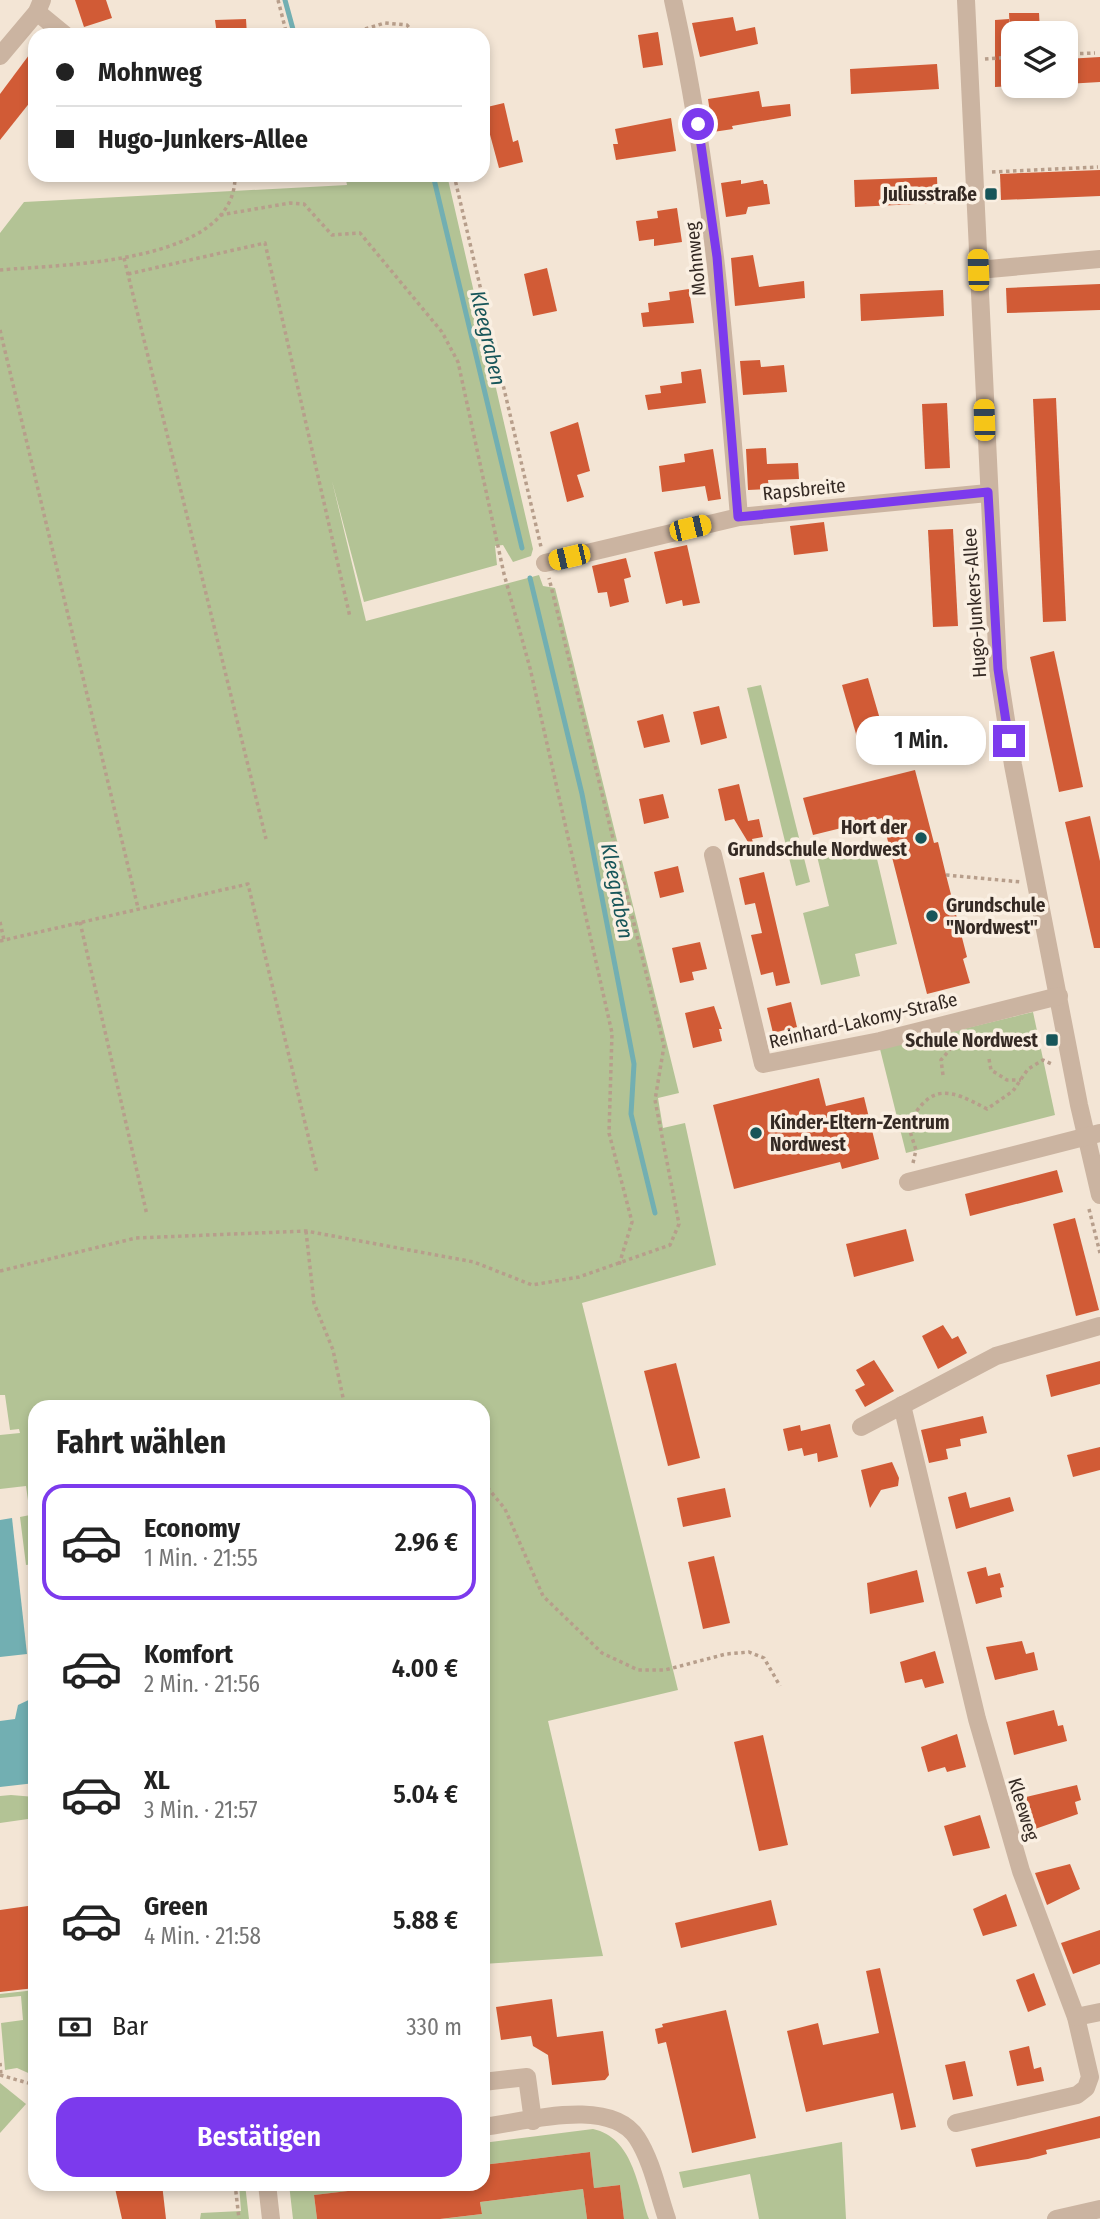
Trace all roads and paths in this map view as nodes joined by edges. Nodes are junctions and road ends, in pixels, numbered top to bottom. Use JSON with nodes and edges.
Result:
{"nodes":[{"id":1,"x":278,"y":0,"type":"edge"},
{"id":2,"x":673,"y":0,"type":"edge"},
{"id":3,"x":966,"y":0,"type":"edge"},
{"id":4,"x":39,"y":6,"type":"edge"},
{"id":5,"x":59,"y":28,"type":"edge"},
{"id":6,"x":285,"y":28,"type":"edge"},
{"id":7,"x":368,"y":28,"type":"edge"},
{"id":8,"x":409,"y":28,"type":"edge"},
{"id":9,"x":984,"y":46,"type":"dead end"},
{"id":10,"x":1095,"y":53,"type":"dead end"},
{"id":11,"x":1078,"y":54,"type":"edge"},
{"id":12,"x":0,"y":56,"type":"edge"},
{"id":13,"x":1001,"y":58,"type":"edge"},
{"id":14,"x":985,"y":59,"type":"junction"},
{"id":15,"x":985,"y":71,"type":"dead end"},
{"id":16,"x":989,"y":160,"type":"dead end"},
{"id":17,"x":1098,"y":167,"type":"edge"},
{"id":18,"x":990,"y":172,"type":"junction"},
{"id":19,"x":235,"y":182,"type":"edge"},
{"id":20,"x":456,"y":182,"type":"edge"},
{"id":21,"x":990,"y":183,"type":"dead end"},
{"id":22,"x":219,"y":215,"type":"junction"},
{"id":23,"x":124,"y":258,"type":"junction"},
{"id":24,"x":1100,"y":259,"type":"edge"},
{"id":25,"x":0,"y":270,"type":"edge"},
{"id":26,"x":978,"y":270,"type":"junction"},
{"id":27,"x":128,"y":274,"type":"junction"},
{"id":28,"x":0,"y":330,"type":"edge"},
{"id":29,"x":988,"y":492,"type":"junction"},
{"id":30,"x":738,"y":517,"type":"junction"},
{"id":31,"x":545,"y":563,"type":"junction"},
{"id":32,"x":350,"y":618,"type":"dead end"},
{"id":33,"x":266,"y":839,"type":"dead end"},
{"id":34,"x":713,"y":855,"type":"dead end"},
{"id":35,"x":946,"y":875,"type":"dead end"},
{"id":36,"x":1022,"y":882,"type":"dead end"},
{"id":37,"x":138,"y":908,"type":"junction"},
{"id":38,"x":0,"y":922,"type":"edge"},
{"id":39,"x":80,"y":922,"type":"junction"},
{"id":40,"x":2,"y":940,"type":"edge"},
{"id":41,"x":1059,"y":996,"type":"junction"},
{"id":42,"x":968,"y":1019,"type":"junction"},
{"id":43,"x":989,"y":1059,"type":"dead end"},
{"id":44,"x":1057,"y":1067,"type":"dead end"},
{"id":45,"x":943,"y":1075,"type":"dead end"},
{"id":46,"x":1021,"y":1080,"type":"junction"},
{"id":47,"x":1093,"y":1135,"type":"edge"},
{"id":48,"x":317,"y":1172,"type":"dead end"},
{"id":49,"x":908,"y":1182,"type":"joint"},
{"id":50,"x":1100,"y":1195,"type":"edge"},
{"id":51,"x":147,"y":1215,"type":"dead end"},
{"id":52,"x":306,"y":1231,"type":"junction"},
{"id":53,"x":619,"y":1265,"type":"junction"},
{"id":54,"x":0,"y":1271,"type":"edge"},
{"id":55,"x":1100,"y":1326,"type":"edge"},
{"id":56,"x":344,"y":1400,"type":"edge"},
{"id":57,"x":902,"y":1405,"type":"junction"},
{"id":58,"x":861,"y":1427,"type":"dead end"},
{"id":59,"x":490,"y":1491,"type":"edge"},
{"id":60,"x":780,"y":1686,"type":"dead end"},
{"id":61,"x":1100,"y":2012,"type":"edge"},
{"id":62,"x":1076,"y":2017,"type":"junction"},
{"id":63,"x":0,"y":2063,"type":"edge"},
{"id":64,"x":1,"y":2075,"type":"edge"},
{"id":65,"x":490,"y":2081,"type":"edge"},
{"id":66,"x":28,"y":2083,"type":"edge"},
{"id":67,"x":533,"y":2120,"type":"junction"},
{"id":68,"x":956,"y":2123,"type":"dead end"},
{"id":69,"x":490,"y":2126,"type":"edge"},
{"id":70,"x":236,"y":2191,"type":"edge"},
{"id":71,"x":268,"y":2191,"type":"edge"},
{"id":72,"x":1100,"y":2209,"type":"edge"},
{"id":73,"x":239,"y":2219,"type":"edge"},
{"id":74,"x":271,"y":2219,"type":"edge"},
{"id":75,"x":667,"y":2219,"type":"edge"},
{"id":76,"x":1056,"y":2219,"type":"edge"}],
"edges":[{"from":1,"to":6,"type":"path"},
{"from":2,"to":30,"type":"street","name":"Mohnweg"},
{"from":3,"to":26,"type":"street","name":"Hugo-Junkers-Allee"},
{"from":4,"to":5,"type":"street"},
{"from":4,"to":12,"type":"street"},
{"from":7,"to":8,"type":"path"},
{"from":9,"to":14,"type":"path"},
{"from":10,"to":11,"type":"path"},
{"from":13,"to":14,"type":"path"},
{"from":14,"to":15,"type":"path"},
{"from":16,"to":18,"type":"path"},
{"from":17,"to":18,"type":"path"},
{"from":18,"to":21,"type":"path"},
{"from":19,"to":22,"type":"path"},
{"from":20,"to":31,"type":"path"},
{"from":22,"to":23,"type":"path"},
{"from":22,"to":53,"type":"path"},
{"from":23,"to":25,"type":"path"},
{"from":23,"to":27,"type":"path"},
{"from":24,"to":26,"type":"street"},
{"from":26,"to":29,"type":"street","name":"Hugo-Junkers-Allee"},
{"from":27,"to":32,"type":"path"},
{"from":27,"to":33,"type":"path"},
{"from":28,"to":37,"type":"path"},
{"from":29,"to":30,"type":"street","name":"Rapsbreite"},
{"from":29,"to":41,"type":"street","name":"Hugo-Junkers-Allee"},
{"from":30,"to":31,"type":"street","name":"Rapsbreite"},
{"from":31,"to":53,"type":"path"},
{"from":34,"to":42,"type":"street","name":"Reinhard-Lakomy-Straße"},
{"from":35,"to":36,"type":"path"},
{"from":37,"to":39,"type":"path"},
{"from":37,"to":48,"type":"path"},
{"from":38,"to":40,"type":"path"},
{"from":39,"to":40,"type":"path"},
{"from":39,"to":51,"type":"path"},
{"from":41,"to":42,"type":"street","name":"Reinhard-Lakomy-Straße"},
{"from":41,"to":47,"type":"street","name":"Hugo-Junkers-Allee"},
{"from":42,"to":45,"type":"path"},
{"from":43,"to":46,"type":"path"},
{"from":44,"to":46,"type":"path"},
{"from":46,"to":49,"type":"path"},
{"from":47,"to":49,"type":"street"},
{"from":47,"to":50,"type":"street","name":"Hugo-Junkers-Allee"},
{"from":52,"to":53,"type":"path"},
{"from":52,"to":54,"type":"path"},
{"from":52,"to":56,"type":"path"},
{"from":55,"to":57,"type":"street"},
{"from":57,"to":58,"type":"street"},
{"from":57,"to":62,"type":"street","name":"Kleeweg"},
{"from":59,"to":60,"type":"path"},
{"from":61,"to":62,"type":"street"},
{"from":62,"to":68,"type":"street","name":"Kleeweg"},
{"from":63,"to":64,"type":"path"},
{"from":64,"to":66,"type":"path"},
{"from":65,"to":67,"type":"street"},
{"from":67,"to":69,"type":"street"},
{"from":67,"to":75,"type":"street"},
{"from":70,"to":73,"type":"path"},
{"from":71,"to":74,"type":"street"},
{"from":72,"to":76,"type":"street"}]}
